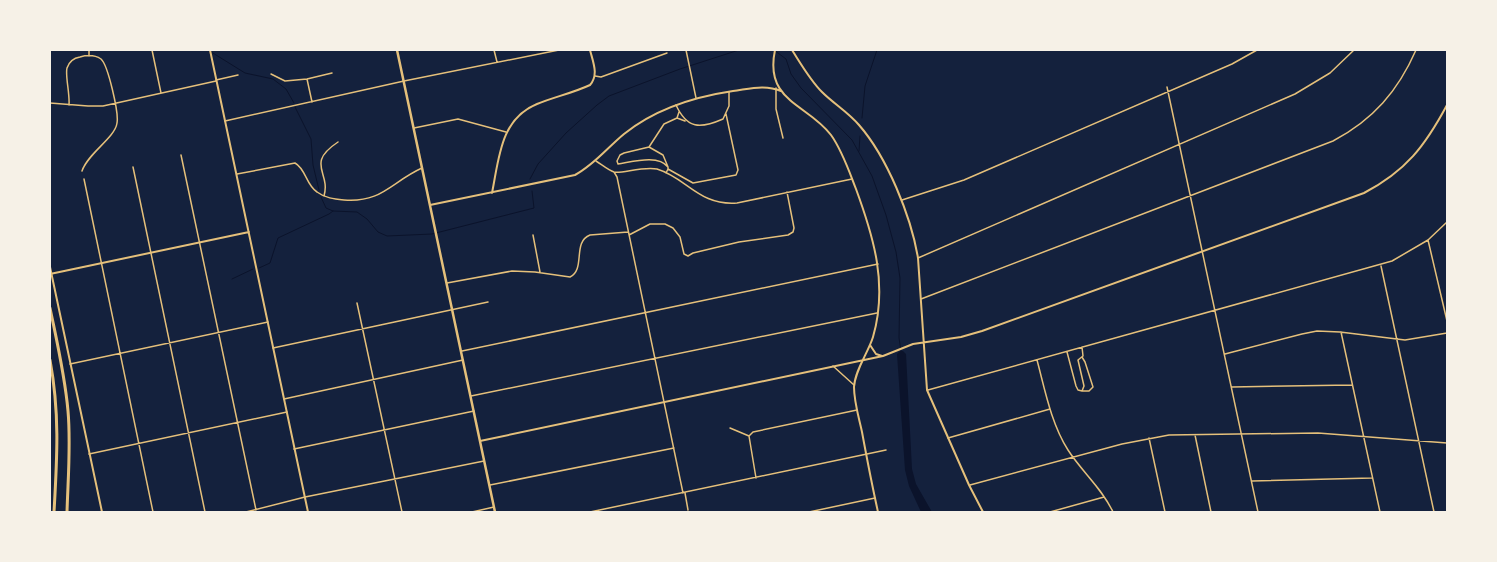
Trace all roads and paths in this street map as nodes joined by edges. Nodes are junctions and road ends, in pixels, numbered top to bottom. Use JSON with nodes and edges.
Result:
{"nodes":[{"id":1,"x":89,"y":50,"type":"edge"},
{"id":2,"x":152,"y":50,"type":"edge"},
{"id":3,"x":210,"y":50,"type":"edge"},
{"id":4,"x":397,"y":50,"type":"edge"},
{"id":5,"x":494,"y":50,"type":"edge"},
{"id":6,"x":559,"y":50,"type":"edge"},
{"id":7,"x":590,"y":50,"type":"edge"},
{"id":8,"x":686,"y":50,"type":"edge"},
{"id":9,"x":792,"y":50,"type":"edge"},
{"id":10,"x":1257,"y":50,"type":"edge"},
{"id":11,"x":1354,"y":50,"type":"edge"},
{"id":12,"x":1416,"y":50,"type":"edge"},
{"id":13,"x":775,"y":51,"type":"edge"},
{"id":14,"x":668,"y":53,"type":"dead end"},
{"id":15,"x":89,"y":56,"type":"junction"},
{"id":16,"x":497,"y":63,"type":"junction"},
{"id":17,"x":332,"y":73,"type":"dead end"},
{"id":18,"x":271,"y":74,"type":"dead end"},
{"id":19,"x":238,"y":75,"type":"dead end"},
{"id":20,"x":595,"y":76,"type":"junction"},
{"id":21,"x":307,"y":79,"type":"junction"},
{"id":22,"x":216,"y":80,"type":"junction"},
{"id":23,"x":404,"y":81,"type":"junction"},
{"id":24,"x":1167,"y":87,"type":"dead end"},
{"id":25,"x":776,"y":88,"type":"junction"},
{"id":26,"x":782,"y":91,"type":"junction"},
{"id":27,"x":729,"y":92,"type":"junction"},
{"id":28,"x":1168,"y":92,"type":"junction"},
{"id":29,"x":160,"y":93,"type":"junction"},
{"id":30,"x":696,"y":98,"type":"junction"},
{"id":31,"x":312,"y":102,"type":"junction"},
{"id":32,"x":50,"y":103,"type":"edge"},
{"id":33,"x":114,"y":103,"type":"junction"},
{"id":34,"x":676,"y":104,"type":"junction"},
{"id":35,"x":69,"y":105,"type":"junction"},
{"id":36,"x":1447,"y":105,"type":"edge"},
{"id":37,"x":678,"y":111,"type":"junction"},
{"id":38,"x":726,"y":114,"type":"junction"},
{"id":39,"x":677,"y":118,"type":"junction"},
{"id":40,"x":225,"y":121,"type":"junction"},
{"id":41,"x":686,"y":121,"type":"junction"},
{"id":42,"x":414,"y":128,"type":"junction"},
{"id":43,"x":506,"y":132,"type":"junction"},
{"id":44,"x":783,"y":138,"type":"dead end"},
{"id":45,"x":338,"y":142,"type":"dead end"},
{"id":46,"x":1179,"y":145,"type":"junction"},
{"id":47,"x":649,"y":147,"type":"junction"},
{"id":48,"x":181,"y":155,"type":"dead end"},
{"id":49,"x":596,"y":161,"type":"junction"},
{"id":50,"x":133,"y":167,"type":"dead end"},
{"id":51,"x":422,"y":168,"type":"junction"},
{"id":52,"x":668,"y":168,"type":"junction"},
{"id":53,"x":82,"y":171,"type":"dead end"},
{"id":54,"x":614,"y":172,"type":"junction"},
{"id":55,"x":666,"y":173,"type":"junction"},
{"id":56,"x":236,"y":174,"type":"junction"},
{"id":57,"x":84,"y":179,"type":"dead end"},
{"id":58,"x":852,"y":179,"type":"junction"},
{"id":59,"x":787,"y":192,"type":"junction"},
{"id":60,"x":492,"y":193,"type":"junction"},
{"id":61,"x":324,"y":196,"type":"junction"},
{"id":62,"x":1190,"y":196,"type":"junction"},
{"id":63,"x":900,"y":200,"type":"junction"},
{"id":64,"x":430,"y":205,"type":"junction"},
{"id":65,"x":1447,"y":222,"type":"edge"},
{"id":66,"x":249,"y":232,"type":"junction"},
{"id":67,"x":628,"y":232,"type":"junction"},
{"id":68,"x":533,"y":236,"type":"dead end"},
{"id":69,"x":629,"y":236,"type":"junction"},
{"id":70,"x":1428,"y":240,"type":"junction"},
{"id":71,"x":200,"y":243,"type":"junction"},
{"id":72,"x":1202,"y":252,"type":"junction"},
{"id":73,"x":151,"y":253,"type":"junction"},
{"id":74,"x":918,"y":258,"type":"junction"},
{"id":75,"x":102,"y":263,"type":"junction"},
{"id":76,"x":878,"y":264,"type":"junction"},
{"id":77,"x":1381,"y":265,"type":"junction"},
{"id":78,"x":50,"y":267,"type":"edge"},
{"id":79,"x":540,"y":272,"type":"junction"},
{"id":80,"x":51,"y":274,"type":"edge"},
{"id":81,"x":447,"y":283,"type":"junction"},
{"id":82,"x":920,"y":299,"type":"junction"},
{"id":83,"x":488,"y":302,"type":"dead end"},
{"id":84,"x":357,"y":303,"type":"dead end"},
{"id":85,"x":50,"y":308,"type":"edge"},
{"id":86,"x":453,"y":310,"type":"junction"},
{"id":87,"x":1215,"y":311,"type":"junction"},
{"id":88,"x":646,"y":313,"type":"junction"},
{"id":89,"x":877,"y":313,"type":"junction"},
{"id":90,"x":1447,"y":321,"type":"edge"},
{"id":91,"x":268,"y":322,"type":"junction"},
{"id":92,"x":363,"y":329,"type":"junction"},
{"id":93,"x":219,"y":332,"type":"junction"},
{"id":94,"x":1341,"y":332,"type":"junction"},
{"id":95,"x":1447,"y":333,"type":"edge"},
{"id":96,"x":1397,"y":340,"type":"junction"},
{"id":97,"x":923,"y":342,"type":"junction"},
{"id":98,"x":170,"y":343,"type":"junction"},
{"id":99,"x":870,"y":345,"type":"junction"},
{"id":100,"x":1082,"y":347,"type":"junction"},
{"id":101,"x":273,"y":348,"type":"junction"},
{"id":102,"x":462,"y":351,"type":"junction"},
{"id":103,"x":1067,"y":352,"type":"junction"},
{"id":104,"x":120,"y":354,"type":"junction"},
{"id":105,"x":1225,"y":355,"type":"junction"},
{"id":106,"x":883,"y":356,"type":"junction"},
{"id":107,"x":1082,"y":357,"type":"junction"},
{"id":108,"x":655,"y":358,"type":"junction"},
{"id":109,"x":50,"y":360,"type":"edge"},
{"id":110,"x":463,"y":360,"type":"junction"},
{"id":111,"x":864,"y":360,"type":"junction"},
{"id":112,"x":1036,"y":360,"type":"junction"},
{"id":113,"x":70,"y":364,"type":"junction"},
{"id":114,"x":833,"y":366,"type":"junction"},
{"id":115,"x":374,"y":380,"type":"junction"},
{"id":116,"x":1352,"y":385,"type":"junction"},
{"id":117,"x":854,"y":386,"type":"junction"},
{"id":118,"x":1232,"y":387,"type":"junction"},
{"id":119,"x":927,"y":390,"type":"junction"},
{"id":120,"x":1082,"y":391,"type":"junction"},
{"id":121,"x":471,"y":396,"type":"junction"},
{"id":122,"x":284,"y":399,"type":"junction"},
{"id":123,"x":664,"y":402,"type":"junction"},
{"id":124,"x":857,"y":410,"type":"junction"},
{"id":125,"x":1050,"y":410,"type":"junction"},
{"id":126,"x":474,"y":411,"type":"junction"},
{"id":127,"x":286,"y":412,"type":"junction"},
{"id":128,"x":238,"y":423,"type":"junction"},
{"id":129,"x":730,"y":428,"type":"dead end"},
{"id":130,"x":384,"y":430,"type":"junction"},
{"id":131,"x":188,"y":433,"type":"junction"},
{"id":132,"x":1242,"y":434,"type":"junction"},
{"id":133,"x":1195,"y":435,"type":"junction"},
{"id":134,"x":749,"y":436,"type":"junction"},
{"id":135,"x":1363,"y":436,"type":"junction"},
{"id":136,"x":948,"y":438,"type":"junction"},
{"id":137,"x":1149,"y":438,"type":"junction"},
{"id":138,"x":480,"y":441,"type":"junction"},
{"id":139,"x":1419,"y":441,"type":"junction"},
{"id":140,"x":140,"y":443,"type":"junction"},
{"id":141,"x":1447,"y":443,"type":"edge"},
{"id":142,"x":674,"y":448,"type":"junction"},
{"id":143,"x":294,"y":449,"type":"junction"},
{"id":144,"x":886,"y":450,"type":"dead end"},
{"id":145,"x":89,"y":454,"type":"junction"},
{"id":146,"x":866,"y":454,"type":"junction"},
{"id":147,"x":1073,"y":457,"type":"junction"},
{"id":148,"x":484,"y":461,"type":"junction"},
{"id":149,"x":756,"y":478,"type":"junction"},
{"id":150,"x":1372,"y":478,"type":"junction"},
{"id":151,"x":395,"y":479,"type":"junction"},
{"id":152,"x":1252,"y":481,"type":"junction"},
{"id":153,"x":969,"y":485,"type":"junction"},
{"id":154,"x":490,"y":486,"type":"junction"},
{"id":155,"x":684,"y":493,"type":"junction"},
{"id":156,"x":1104,"y":497,"type":"junction"},
{"id":157,"x":305,"y":498,"type":"junction"},
{"id":158,"x":875,"y":498,"type":"junction"},
{"id":159,"x":494,"y":507,"type":"junction"},
{"id":160,"x":256,"y":510,"type":"junction"},
{"id":161,"x":688,"y":510,"type":"dead end"},
{"id":162,"x":54,"y":512,"type":"edge"},
{"id":163,"x":67,"y":512,"type":"edge"},
{"id":164,"x":102,"y":512,"type":"edge"},
{"id":165,"x":153,"y":512,"type":"edge"},
{"id":166,"x":205,"y":512,"type":"edge"},
{"id":167,"x":246,"y":512,"type":"edge"},
{"id":168,"x":308,"y":512,"type":"edge"},
{"id":169,"x":402,"y":512,"type":"edge"},
{"id":170,"x":472,"y":512,"type":"edge"},
{"id":171,"x":495,"y":512,"type":"edge"},
{"id":172,"x":590,"y":512,"type":"edge"},
{"id":173,"x":809,"y":512,"type":"edge"},
{"id":174,"x":878,"y":512,"type":"edge"},
{"id":175,"x":983,"y":512,"type":"edge"},
{"id":176,"x":1050,"y":512,"type":"edge"},
{"id":177,"x":1113,"y":512,"type":"edge"},
{"id":178,"x":1165,"y":512,"type":"edge"},
{"id":179,"x":1211,"y":512,"type":"edge"},
{"id":180,"x":1258,"y":512,"type":"edge"},
{"id":181,"x":1380,"y":512,"type":"edge"},
{"id":182,"x":1434,"y":512,"type":"edge"}],
"edges":[{"from":1,"to":15,"type":"street"},
{"from":2,"to":29,"type":"street"},
{"from":3,"to":22,"type":"street"},
{"from":4,"to":23,"type":"main road"},
{"from":5,"to":16,"type":"street"},
{"from":6,"to":16,"type":"street"},
{"from":7,"to":20,"type":"street"},
{"from":8,"to":30,"type":"street"},
{"from":9,"to":63,"type":"street"},
{"from":10,"to":28,"type":"street"},
{"from":11,"to":46,"type":"street"},
{"from":12,"to":62,"type":"street"},
{"from":13,"to":26,"type":"street"},
{"from":14,"to":20,"type":"street"},
{"from":15,"to":33,"type":"street"},
{"from":15,"to":35,"type":"street"},
{"from":16,"to":23,"type":"street"},
{"from":17,"to":21,"type":"street"},
{"from":18,"to":21,"type":"street"},
{"from":19,"to":22,"type":"street"},
{"from":20,"to":43,"type":"street"},
{"from":21,"to":31,"type":"street"},
{"from":22,"to":29,"type":"street"},
{"from":22,"to":40,"type":"street"},
{"from":23,"to":31,"type":"street"},
{"from":23,"to":42,"type":"main road"},
{"from":24,"to":28,"type":"street"},
{"from":25,"to":26,"type":"street"},
{"from":25,"to":27,"type":"street"},
{"from":25,"to":44,"type":"street"},
{"from":26,"to":58,"type":"street"},
{"from":27,"to":30,"type":"street"},
{"from":27,"to":38,"type":"street"},
{"from":28,"to":46,"type":"street"},
{"from":28,"to":63,"type":"street"},
{"from":29,"to":33,"type":"street"},
{"from":30,"to":34,"type":"street"},
{"from":31,"to":40,"type":"street"},
{"from":32,"to":35,"type":"street"},
{"from":33,"to":35,"type":"street"},
{"from":33,"to":53,"type":"street"},
{"from":34,"to":37,"type":"street"},
{"from":34,"to":49,"type":"street"},
{"from":36,"to":72,"type":"street"},
{"from":37,"to":39,"type":"street"},
{"from":37,"to":41,"type":"street"},
{"from":38,"to":41,"type":"street"},
{"from":38,"to":52,"type":"street"},
{"from":39,"to":41,"type":"street"},
{"from":39,"to":47,"type":"street"},
{"from":40,"to":56,"type":"street"},
{"from":42,"to":43,"type":"street"},
{"from":42,"to":51,"type":"main road"},
{"from":43,"to":60,"type":"street"},
{"from":45,"to":61,"type":"street"},
{"from":46,"to":62,"type":"street"},
{"from":46,"to":74,"type":"street"},
{"from":47,"to":52,"type":"street"},
{"from":47,"to":52,"type":"street"},
{"from":48,"to":71,"type":"street"},
{"from":49,"to":54,"type":"street"},
{"from":49,"to":60,"type":"street"},
{"from":50,"to":73,"type":"street"},
{"from":51,"to":61,"type":"street"},
{"from":51,"to":64,"type":"main road"},
{"from":52,"to":55,"type":"street"},
{"from":54,"to":55,"type":"street"},
{"from":54,"to":67,"type":"street"},
{"from":55,"to":59,"type":"street"},
{"from":56,"to":61,"type":"street"},
{"from":56,"to":66,"type":"street"},
{"from":57,"to":75,"type":"street"},
{"from":58,"to":59,"type":"street"},
{"from":58,"to":76,"type":"street"},
{"from":59,"to":69,"type":"street"},
{"from":60,"to":64,"type":"street"},
{"from":62,"to":72,"type":"street"},
{"from":62,"to":82,"type":"street"},
{"from":63,"to":74,"type":"street"},
{"from":64,"to":81,"type":"main road"},
{"from":65,"to":70,"type":"street"},
{"from":66,"to":71,"type":"street"},
{"from":66,"to":91,"type":"street"},
{"from":67,"to":69,"type":"street"},
{"from":67,"to":79,"type":"street"},
{"from":68,"to":79,"type":"street"},
{"from":69,"to":88,"type":"street"},
{"from":70,"to":77,"type":"street"},
{"from":70,"to":90,"type":"street"},
{"from":71,"to":73,"type":"street"},
{"from":71,"to":93,"type":"street"},
{"from":72,"to":87,"type":"street"},
{"from":72,"to":97,"type":"street"},
{"from":73,"to":75,"type":"street"},
{"from":73,"to":98,"type":"street"},
{"from":74,"to":82,"type":"street"},
{"from":75,"to":80,"type":"street"},
{"from":75,"to":104,"type":"street"},
{"from":76,"to":88,"type":"street"},
{"from":76,"to":89,"type":"street"},
{"from":77,"to":87,"type":"street"},
{"from":77,"to":96,"type":"street"},
{"from":78,"to":80,"type":"street"},
{"from":79,"to":81,"type":"street"},
{"from":80,"to":113,"type":"street"},
{"from":81,"to":86,"type":"main road"},
{"from":82,"to":97,"type":"street"},
{"from":83,"to":86,"type":"street"},
{"from":84,"to":92,"type":"street"},
{"from":85,"to":163,"type":"highway"},
{"from":86,"to":92,"type":"street"},
{"from":86,"to":102,"type":"main road"},
{"from":87,"to":100,"type":"street"},
{"from":87,"to":105,"type":"street"},
{"from":88,"to":102,"type":"street"},
{"from":88,"to":108,"type":"street"},
{"from":89,"to":99,"type":"street"},
{"from":89,"to":108,"type":"street"},
{"from":91,"to":93,"type":"street"},
{"from":91,"to":101,"type":"street"},
{"from":92,"to":101,"type":"street"},
{"from":92,"to":115,"type":"street"},
{"from":93,"to":98,"type":"street"},
{"from":93,"to":128,"type":"street"},
{"from":94,"to":96,"type":"street"},
{"from":94,"to":105,"type":"street"},
{"from":94,"to":116,"type":"street"},
{"from":95,"to":96,"type":"street"},
{"from":96,"to":139,"type":"street"},
{"from":97,"to":106,"type":"street"},
{"from":97,"to":119,"type":"street"},
{"from":98,"to":104,"type":"street"},
{"from":98,"to":131,"type":"street"},
{"from":99,"to":106,"type":"street"},
{"from":99,"to":111,"type":"street"},
{"from":100,"to":103,"type":"street"},
{"from":100,"to":107,"type":"street"},
{"from":101,"to":122,"type":"street"},
{"from":102,"to":110,"type":"main road"},
{"from":103,"to":112,"type":"street"},
{"from":103,"to":120,"type":"street"},
{"from":104,"to":113,"type":"street"},
{"from":104,"to":140,"type":"street"},
{"from":105,"to":118,"type":"street"},
{"from":106,"to":111,"type":"street"},
{"from":107,"to":120,"type":"street"},
{"from":107,"to":120,"type":"street"},
{"from":108,"to":121,"type":"street"},
{"from":108,"to":123,"type":"street"},
{"from":109,"to":162,"type":"highway"},
{"from":110,"to":115,"type":"street"},
{"from":110,"to":121,"type":"main road"},
{"from":111,"to":114,"type":"street"},
{"from":111,"to":117,"type":"street"},
{"from":112,"to":119,"type":"street"},
{"from":112,"to":125,"type":"street"},
{"from":113,"to":145,"type":"street"},
{"from":114,"to":117,"type":"street"},
{"from":114,"to":123,"type":"street"},
{"from":115,"to":122,"type":"street"},
{"from":115,"to":130,"type":"street"},
{"from":116,"to":118,"type":"street"},
{"from":116,"to":135,"type":"street"},
{"from":117,"to":124,"type":"street"},
{"from":118,"to":132,"type":"street"},
{"from":119,"to":136,"type":"street"},
{"from":121,"to":126,"type":"main road"},
{"from":122,"to":127,"type":"street"},
{"from":123,"to":138,"type":"street"},
{"from":123,"to":142,"type":"street"},
{"from":124,"to":134,"type":"street"},
{"from":124,"to":146,"type":"street"},
{"from":125,"to":136,"type":"street"},
{"from":125,"to":147,"type":"street"},
{"from":126,"to":130,"type":"street"},
{"from":126,"to":138,"type":"main road"},
{"from":127,"to":128,"type":"street"},
{"from":127,"to":143,"type":"street"},
{"from":128,"to":131,"type":"street"},
{"from":128,"to":160,"type":"street"},
{"from":129,"to":134,"type":"street"},
{"from":130,"to":143,"type":"street"},
{"from":130,"to":151,"type":"street"},
{"from":131,"to":140,"type":"street"},
{"from":131,"to":166,"type":"street"},
{"from":132,"to":133,"type":"street"},
{"from":132,"to":135,"type":"street"},
{"from":132,"to":152,"type":"street"},
{"from":133,"to":137,"type":"street"},
{"from":133,"to":179,"type":"street"},
{"from":134,"to":149,"type":"street"},
{"from":135,"to":139,"type":"street"},
{"from":135,"to":150,"type":"street"},
{"from":136,"to":153,"type":"street"},
{"from":137,"to":147,"type":"street"},
{"from":137,"to":178,"type":"street"},
{"from":138,"to":148,"type":"main road"},
{"from":139,"to":141,"type":"street"},
{"from":139,"to":182,"type":"street"},
{"from":140,"to":145,"type":"street"},
{"from":140,"to":165,"type":"street"},
{"from":142,"to":154,"type":"street"},
{"from":142,"to":155,"type":"street"},
{"from":143,"to":157,"type":"street"},
{"from":144,"to":146,"type":"street"},
{"from":145,"to":164,"type":"street"},
{"from":146,"to":149,"type":"street"},
{"from":146,"to":158,"type":"street"},
{"from":147,"to":153,"type":"street"},
{"from":147,"to":156,"type":"street"},
{"from":148,"to":151,"type":"street"},
{"from":148,"to":154,"type":"main road"},
{"from":149,"to":155,"type":"street"},
{"from":150,"to":152,"type":"street"},
{"from":150,"to":181,"type":"street"},
{"from":151,"to":157,"type":"street"},
{"from":151,"to":169,"type":"street"},
{"from":152,"to":180,"type":"street"},
{"from":153,"to":175,"type":"street"},
{"from":154,"to":159,"type":"main road"},
{"from":155,"to":161,"type":"street"},
{"from":155,"to":172,"type":"street"},
{"from":156,"to":176,"type":"street"},
{"from":156,"to":177,"type":"street"},
{"from":157,"to":160,"type":"street"},
{"from":157,"to":168,"type":"street"},
{"from":158,"to":173,"type":"street"},
{"from":158,"to":174,"type":"street"},
{"from":159,"to":170,"type":"street"},
{"from":159,"to":171,"type":"main road"},
{"from":160,"to":167,"type":"street"}]}
